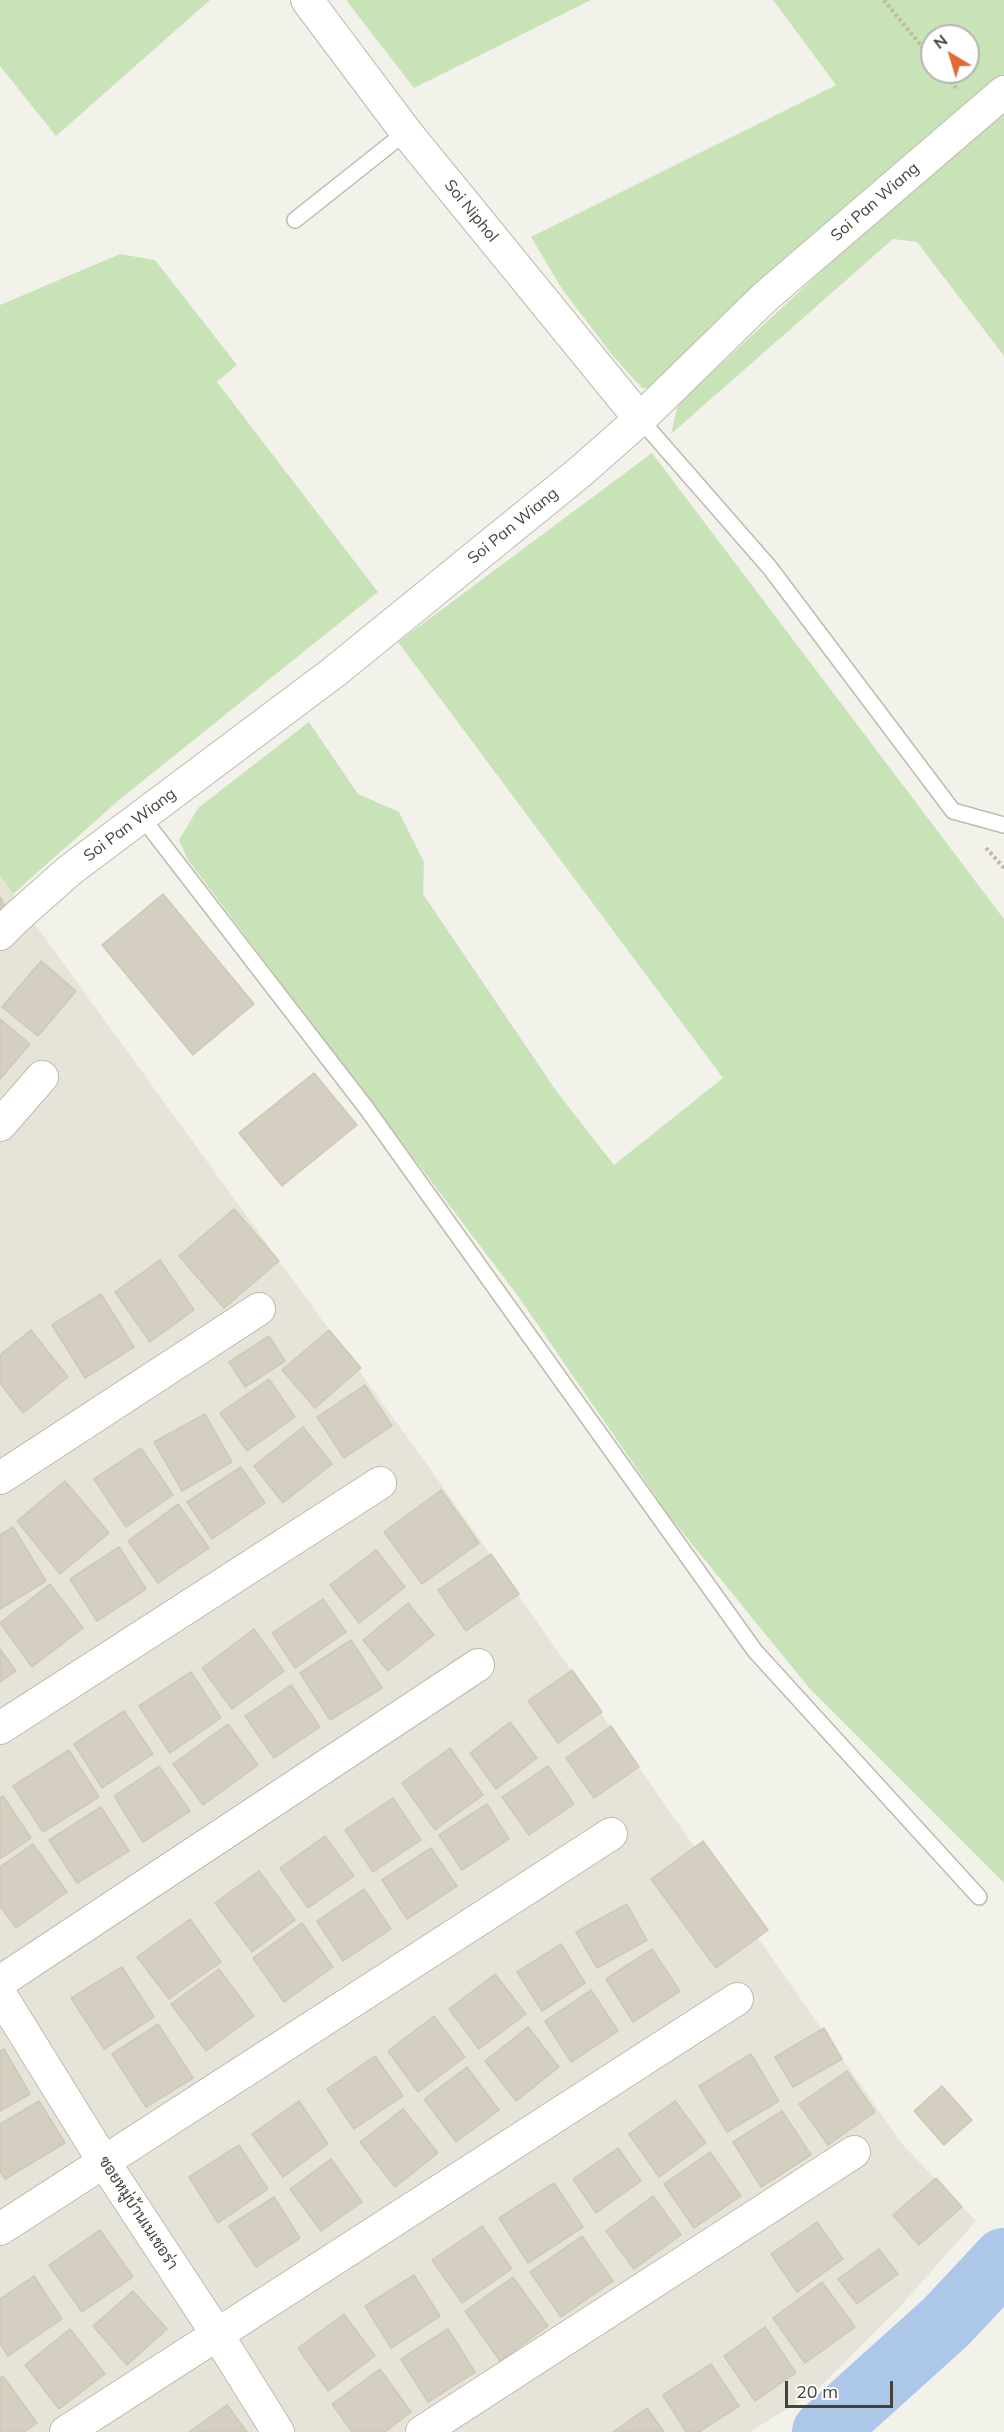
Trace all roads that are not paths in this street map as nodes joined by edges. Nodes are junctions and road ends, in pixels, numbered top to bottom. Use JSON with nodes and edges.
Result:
{"nodes":[{"id":1,"x":307,"y":0,"type":"edge"},
{"id":2,"x":1004,"y":92,"type":"edge"},
{"id":3,"x":406,"y":132,"type":"junction"},
{"id":4,"x":295,"y":220,"type":"dead end"},
{"id":5,"x":640,"y":419,"type":"junction"},
{"id":6,"x":141,"y":816,"type":"junction"},
{"id":7,"x":1004,"y":825,"type":"edge"},
{"id":8,"x":0,"y":934,"type":"edge"},
{"id":9,"x":42,"y":1077,"type":"dead end"},
{"id":10,"x":0,"y":1125,"type":"edge"},
{"id":11,"x":259,"y":1309,"type":"dead end"},
{"id":12,"x":0,"y":1478,"type":"edge"},
{"id":13,"x":380,"y":1483,"type":"dead end"},
{"id":14,"x":478,"y":1665,"type":"dead end"},
{"id":15,"x":0,"y":1728,"type":"edge"},
{"id":16,"x":611,"y":1834,"type":"dead end"},
{"id":17,"x":979,"y":1897,"type":"dead end"},
{"id":18,"x":0,"y":1982,"type":"edge"},
{"id":19,"x":0,"y":1994,"type":"edge"},
{"id":20,"x":737,"y":2000,"type":"dead end"},
{"id":21,"x":854,"y":2152,"type":"dead end"},
{"id":22,"x":104,"y":2162,"type":"junction"},
{"id":23,"x":0,"y":2229,"type":"edge"},
{"id":24,"x":217,"y":2334,"type":"junction"},
{"id":25,"x":66,"y":2432,"type":"edge"},
{"id":26,"x":278,"y":2432,"type":"edge"},
{"id":27,"x":422,"y":2432,"type":"edge"}],
"edges":[{"from":1,"to":3,"type":"street","name":"Soi Niphol"},
{"from":2,"to":5,"type":"street","name":"Soi Pan Wiang"},
{"from":3,"to":4,"type":"lane"},
{"from":3,"to":5,"type":"street","name":"Soi Niphol"},
{"from":5,"to":6,"type":"street","name":"Soi Pan Wiang"},
{"from":5,"to":7,"type":"lane"},
{"from":6,"to":8,"type":"street","name":"Soi Pan Wiang"},
{"from":6,"to":17,"type":"lane"},
{"from":9,"to":10,"type":"street"},
{"from":11,"to":12,"type":"street"},
{"from":13,"to":15,"type":"street"},
{"from":14,"to":18,"type":"street"},
{"from":16,"to":22,"type":"street"},
{"from":19,"to":22,"type":"street","name":"ซอยหมู่บ้านเนเชอร่า"},
{"from":20,"to":24,"type":"street"},
{"from":21,"to":27,"type":"street"},
{"from":22,"to":23,"type":"street"},
{"from":22,"to":24,"type":"street","name":"ซอยหมู่บ้านเนเชอร่า"},
{"from":24,"to":25,"type":"street"},
{"from":24,"to":26,"type":"street","name":"ซอยหมู่บ้านเนเชอร่า"}]}
